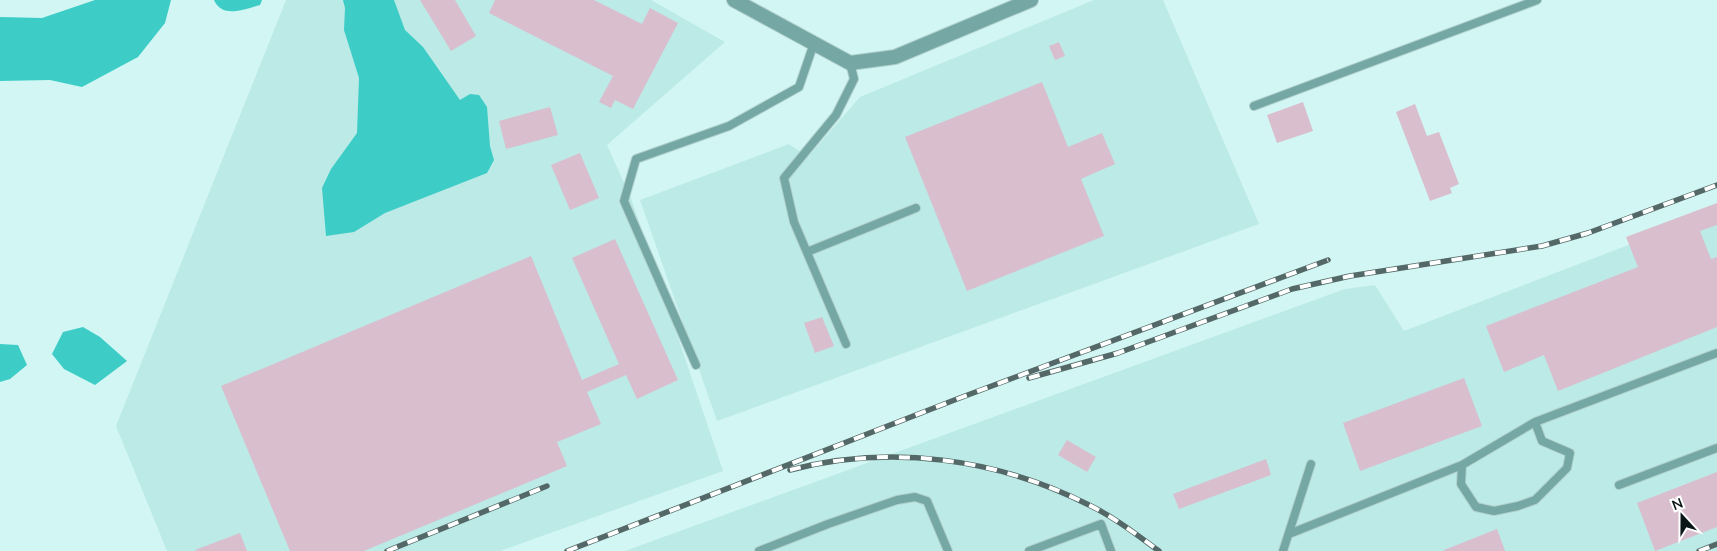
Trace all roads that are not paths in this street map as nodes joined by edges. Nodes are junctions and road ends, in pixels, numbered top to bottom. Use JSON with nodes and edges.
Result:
{"nodes":[{"id":1,"x":734,"y":0,"type":"edge"},
{"id":2,"x":1031,"y":0,"type":"edge"},
{"id":3,"x":1537,"y":0,"type":"edge"},
{"id":4,"x":814,"y":44,"type":"junction"},
{"id":5,"x":850,"y":63,"type":"junction"},
{"id":6,"x":1254,"y":106,"type":"dead end"},
{"id":7,"x":916,"y":208,"type":"dead end"},
{"id":8,"x":807,"y":252,"type":"junction"},
{"id":9,"x":846,"y":344,"type":"dead end"},
{"id":10,"x":1717,"y":353,"type":"edge"},
{"id":11,"x":696,"y":365,"type":"dead end"},
{"id":12,"x":1535,"y":422,"type":"junction"},
{"id":13,"x":1717,"y":448,"type":"edge"},
{"id":14,"x":1311,"y":464,"type":"dead end"},
{"id":15,"x":1462,"y":465,"type":"junction"},
{"id":16,"x":1619,"y":485,"type":"dead end"},
{"id":17,"x":1289,"y":534,"type":"junction"},
{"id":18,"x":759,"y":551,"type":"edge"},
{"id":19,"x":948,"y":551,"type":"edge"},
{"id":20,"x":1029,"y":551,"type":"edge"},
{"id":21,"x":1111,"y":551,"type":"edge"},
{"id":22,"x":1283,"y":551,"type":"edge"}],
"edges":[{"from":1,"to":4,"type":"street"},
{"from":2,"to":5,"type":"street"},
{"from":3,"to":6,"type":"lane"},
{"from":4,"to":5,"type":"street"},
{"from":4,"to":11,"type":"lane"},
{"from":5,"to":8,"type":"lane"},
{"from":7,"to":8,"type":"lane"},
{"from":8,"to":9,"type":"lane"},
{"from":10,"to":12,"type":"lane"},
{"from":12,"to":15,"type":"lane"},
{"from":12,"to":15,"type":"lane"},
{"from":13,"to":16,"type":"lane"},
{"from":14,"to":17,"type":"lane"},
{"from":15,"to":17,"type":"lane"},
{"from":17,"to":22,"type":"lane"},
{"from":18,"to":19,"type":"lane"},
{"from":20,"to":21,"type":"lane"}]}
